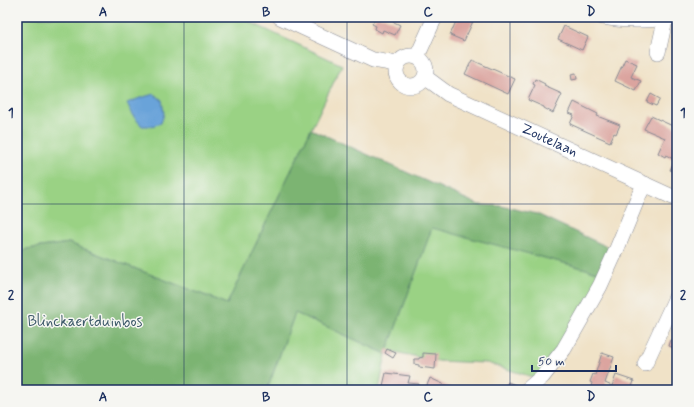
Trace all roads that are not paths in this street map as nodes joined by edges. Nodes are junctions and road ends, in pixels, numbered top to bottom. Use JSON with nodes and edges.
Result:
{"nodes":[{"id":1,"x":280,"y":17,"type":"edge"},
{"id":2,"x":435,"y":17,"type":"edge"},
{"id":3,"x":603,"y":17,"type":"edge"},
{"id":4,"x":670,"y":18,"type":"edge"},
{"id":5,"x":658,"y":52,"type":"dead end"},
{"id":6,"x":417,"y":57,"type":"junction"},
{"id":7,"x":397,"y":64,"type":"junction"},
{"id":8,"x":425,"y":77,"type":"junction"},
{"id":9,"x":645,"y":184,"type":"junction"},
{"id":10,"x":677,"y":199,"type":"edge"},
{"id":11,"x":677,"y":295,"type":"edge"},
{"id":12,"x":645,"y":364,"type":"dead end"},
{"id":13,"x":527,"y":390,"type":"edge"}],
"edges":[{"from":1,"to":7,"type":"street"},
{"from":2,"to":6,"type":"street"},
{"from":3,"to":4,"type":"street"},
{"from":4,"to":5,"type":"street"},
{"from":6,"to":7,"type":"street"},
{"from":6,"to":8,"type":"street"},
{"from":7,"to":8,"type":"street"},
{"from":8,"to":9,"type":"street","name":"Zoutelaan"},
{"from":9,"to":10,"type":"street","name":"Zoutelaan"},
{"from":9,"to":13,"type":"street"},
{"from":11,"to":12,"type":"street"}]}
